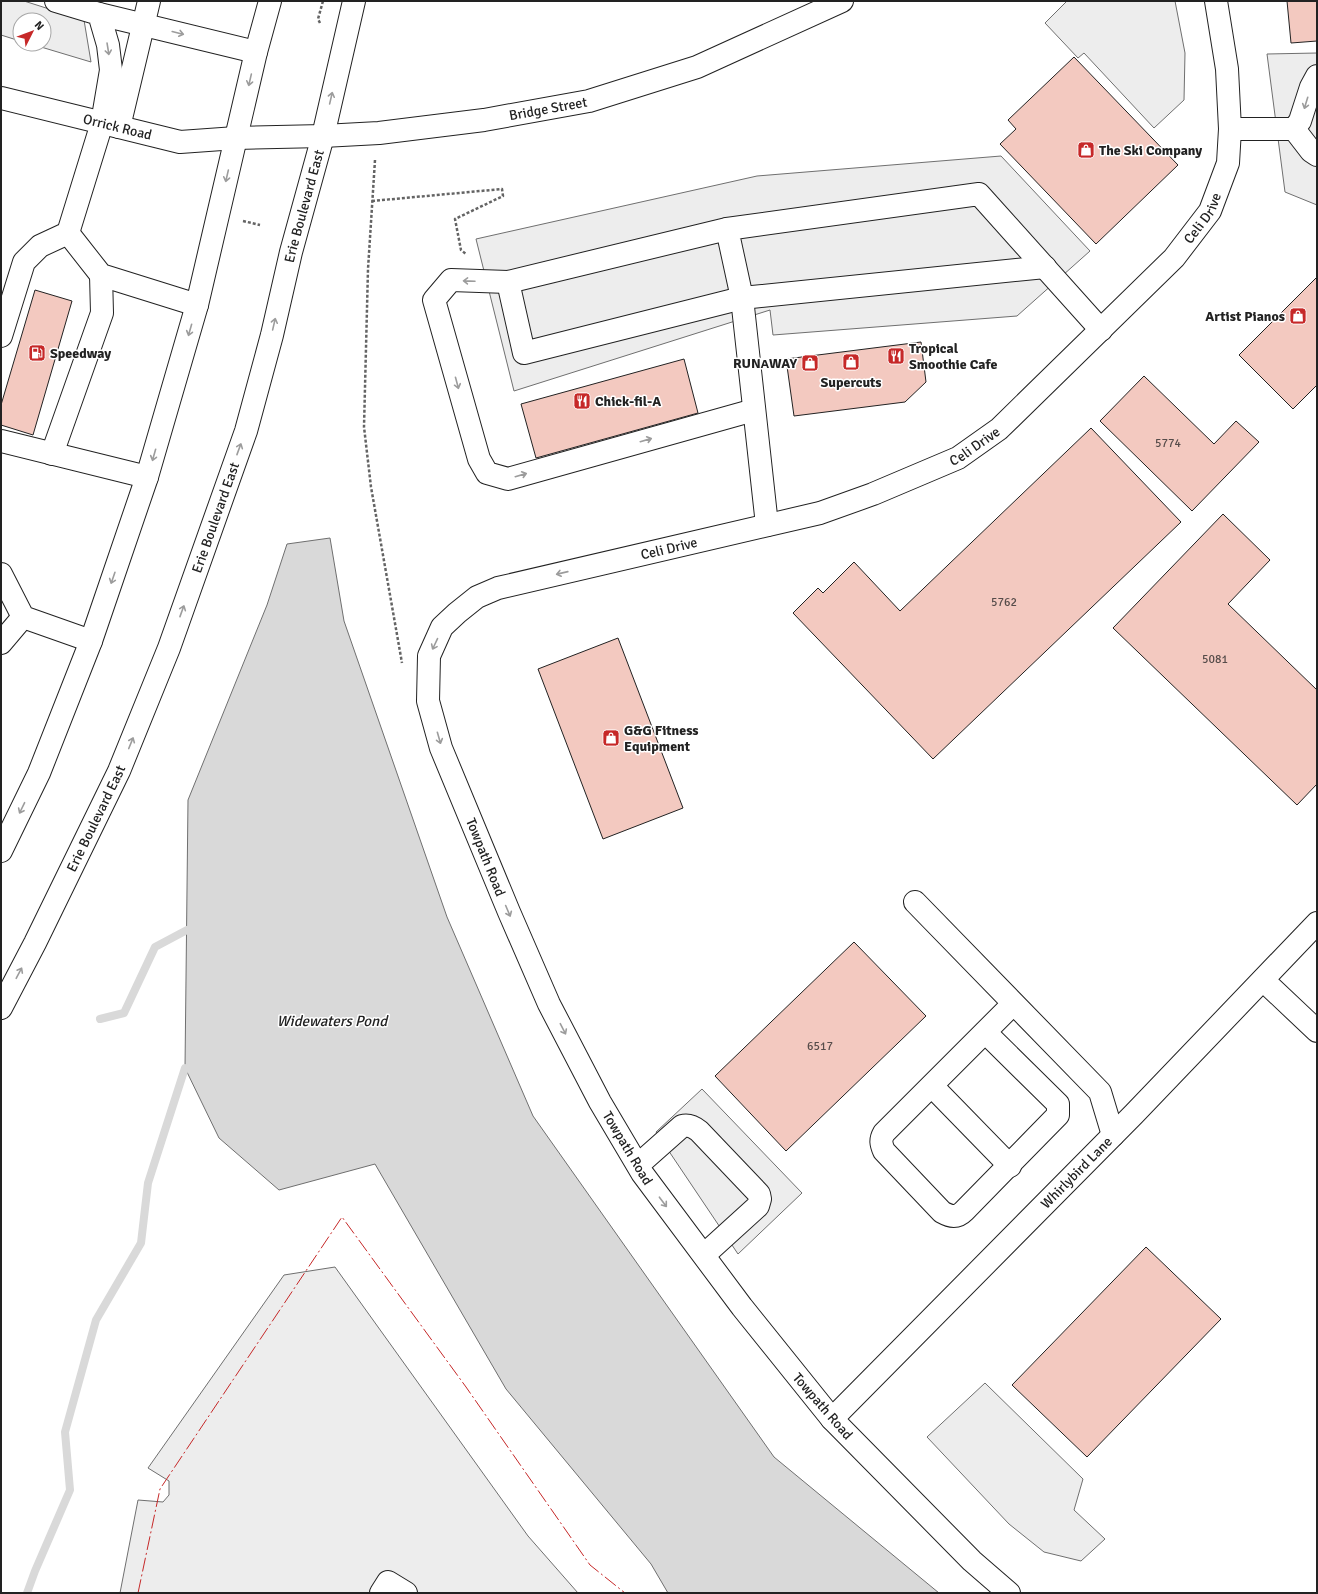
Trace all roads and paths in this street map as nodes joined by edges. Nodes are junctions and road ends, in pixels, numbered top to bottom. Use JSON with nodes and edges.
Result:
{"nodes":[{"id":1,"x":56,"y":1,"type":"edge"},
{"id":2,"x":149,"y":1,"type":"edge"},
{"id":3,"x":270,"y":1,"type":"edge"},
{"id":4,"x":323,"y":1,"type":"edge"},
{"id":5,"x":354,"y":1,"type":"edge"},
{"id":6,"x":842,"y":1,"type":"edge"},
{"id":7,"x":1216,"y":1,"type":"edge"},
{"id":8,"x":99,"y":14,"type":"junction"},
{"id":9,"x":320,"y":23,"type":"dead end"},
{"id":10,"x":144,"y":25,"type":"junction"},
{"id":11,"x":256,"y":52,"type":"junction"},
{"id":12,"x":1317,"y":76,"type":"edge"},
{"id":13,"x":1,"y":98,"type":"edge"},
{"id":14,"x":110,"y":125,"type":"junction"},
{"id":15,"x":1230,"y":129,"type":"junction"},
{"id":16,"x":1294,"y":129,"type":"junction"},
{"id":17,"x":322,"y":136,"type":"junction"},
{"id":18,"x":236,"y":138,"type":"junction"},
{"id":19,"x":1317,"y":155,"type":"edge"},
{"id":20,"x":374,"y":170,"type":"dead end"},
{"id":21,"x":372,"y":201,"type":"junction"},
{"id":22,"x":240,"y":220,"type":"dead end"},
{"id":23,"x":260,"y":225,"type":"dead end"},
{"id":24,"x":727,"y":229,"type":"junction"},
{"id":25,"x":68,"y":233,"type":"junction"},
{"id":26,"x":472,"y":258,"type":"dead end"},
{"id":27,"x":1045,"y":267,"type":"junction"},
{"id":28,"x":101,"y":275,"type":"junction"},
{"id":29,"x":508,"y":282,"type":"junction"},
{"id":30,"x":742,"y":298,"type":"junction"},
{"id":31,"x":197,"y":305,"type":"junction"},
{"id":32,"x":1101,"y":330,"type":"junction"},
{"id":33,"x":1,"y":336,"type":"edge"},
{"id":34,"x":754,"y":410,"type":"junction"},
{"id":35,"x":1,"y":441,"type":"edge"},
{"id":36,"x":52,"y":454,"type":"junction"},
{"id":37,"x":147,"y":477,"type":"junction"},
{"id":38,"x":767,"y":525,"type":"junction"},
{"id":39,"x":1,"y":574,"type":"edge"},
{"id":40,"x":457,"y":612,"type":"joint"},
{"id":41,"x":10,"y":627,"type":"edge"},
{"id":42,"x":91,"y":641,"type":"junction"},
{"id":43,"x":402,"y":668,"type":"dead end"},
{"id":44,"x":1,"y":851,"type":"edge"},
{"id":45,"x":915,"y":902,"type":"dead end"},
{"id":46,"x":1317,"y":923,"type":"edge"},
{"id":47,"x":1263,"y":980,"type":"junction"},
{"id":48,"x":1013,"y":1004,"type":"junction"},
{"id":49,"x":1,"y":1008,"type":"edge"},
{"id":50,"x":1317,"y":1031,"type":"edge"},
{"id":51,"x":985,"y":1032,"type":"junction"},
{"id":52,"x":932,"y":1086,"type":"junction"},
{"id":53,"x":1113,"y":1135,"type":"junction"},
{"id":54,"x":638,"y":1166,"type":"junction"},
{"id":55,"x":1010,"y":1166,"type":"junction"},
{"id":56,"x":704,"y":1255,"type":"junction"},
{"id":57,"x":832,"y":1419,"type":"junction"},
{"id":58,"x":381,"y":1593,"type":"edge"},
{"id":59,"x":406,"y":1593,"type":"edge"},
{"id":60,"x":1009,"y":1593,"type":"edge"}],
"edges":[{"from":1,"to":8,"type":"street"},
{"from":2,"to":10,"type":"street"},
{"from":3,"to":11,"type":"street"},
{"from":4,"to":9,"type":"path"},
{"from":17,"to":5,"type":"street","name":"Erie Boulevard East","one_way":true},
{"from":6,"to":17,"type":"street","name":"Bridge Street"},
{"from":7,"to":15,"type":"street","name":"Celi Drive"},
{"from":8,"to":10,"type":"street"},
{"from":8,"to":14,"type":"street","one_way":true},
{"from":10,"to":11,"type":"street","one_way":true},
{"from":10,"to":14,"type":"street"},
{"from":11,"to":18,"type":"street","one_way":true},
{"from":12,"to":16,"type":"street","one_way":true},
{"from":13,"to":14,"type":"street","name":"Orrick Road"},
{"from":14,"to":18,"type":"street","name":"Orrick Road"},
{"from":14,"to":25,"type":"street"},
{"from":15,"to":16,"type":"street"},
{"from":15,"to":32,"type":"street","name":"Celi Drive"},
{"from":16,"to":19,"type":"street"},
{"from":17,"to":18,"type":"street","name":"Bridge Street"},
{"from":49,"to":17,"type":"street","name":"Erie Boulevard East","one_way":true},
{"from":18,"to":31,"type":"street","one_way":true},
{"from":20,"to":21,"type":"path"},
{"from":21,"to":26,"type":"path"},
{"from":21,"to":43,"type":"path"},
{"from":22,"to":23,"type":"path"},
{"from":24,"to":27,"type":"street"},
{"from":24,"to":29,"type":"street"},
{"from":24,"to":30,"type":"street"},
{"from":25,"to":28,"type":"street"},
{"from":25,"to":33,"type":"street"},
{"from":27,"to":30,"type":"street"},
{"from":27,"to":32,"type":"street"},
{"from":28,"to":31,"type":"street"},
{"from":28,"to":36,"type":"street"},
{"from":29,"to":30,"type":"street"},
{"from":29,"to":34,"type":"street","one_way":true},
{"from":30,"to":34,"type":"street"},
{"from":31,"to":37,"type":"street","one_way":true},
{"from":32,"to":38,"type":"street","name":"Celi Drive"},
{"from":34,"to":38,"type":"street"},
{"from":35,"to":36,"type":"street"},
{"from":36,"to":37,"type":"street"},
{"from":37,"to":42,"type":"street","one_way":true},
{"from":38,"to":40,"type":"street","name":"Celi Drive","one_way":true},
{"from":39,"to":41,"type":"street"},
{"from":40,"to":54,"type":"street","name":"Towpath Road","one_way":true},
{"from":41,"to":42,"type":"street"},
{"from":42,"to":44,"type":"street","one_way":true},
{"from":45,"to":48,"type":"street"},
{"from":46,"to":47,"type":"street","name":"Whirlybird Lane"},
{"from":47,"to":50,"type":"street"},
{"from":47,"to":53,"type":"street","name":"Whirlybird Lane"},
{"from":48,"to":51,"type":"street"},
{"from":48,"to":53,"type":"street"},
{"from":51,"to":52,"type":"street"},
{"from":51,"to":55,"type":"street"},
{"from":52,"to":55,"type":"street"},
{"from":52,"to":55,"type":"street"},
{"from":53,"to":57,"type":"street","name":"Whirlybird Lane"},
{"from":54,"to":56,"type":"street","name":"Towpath Road","one_way":true},
{"from":54,"to":56,"type":"street"},
{"from":56,"to":57,"type":"street","name":"Towpath Road"},
{"from":57,"to":60,"type":"street","name":"Towpath Road"},
{"from":58,"to":59,"type":"street"}]}
